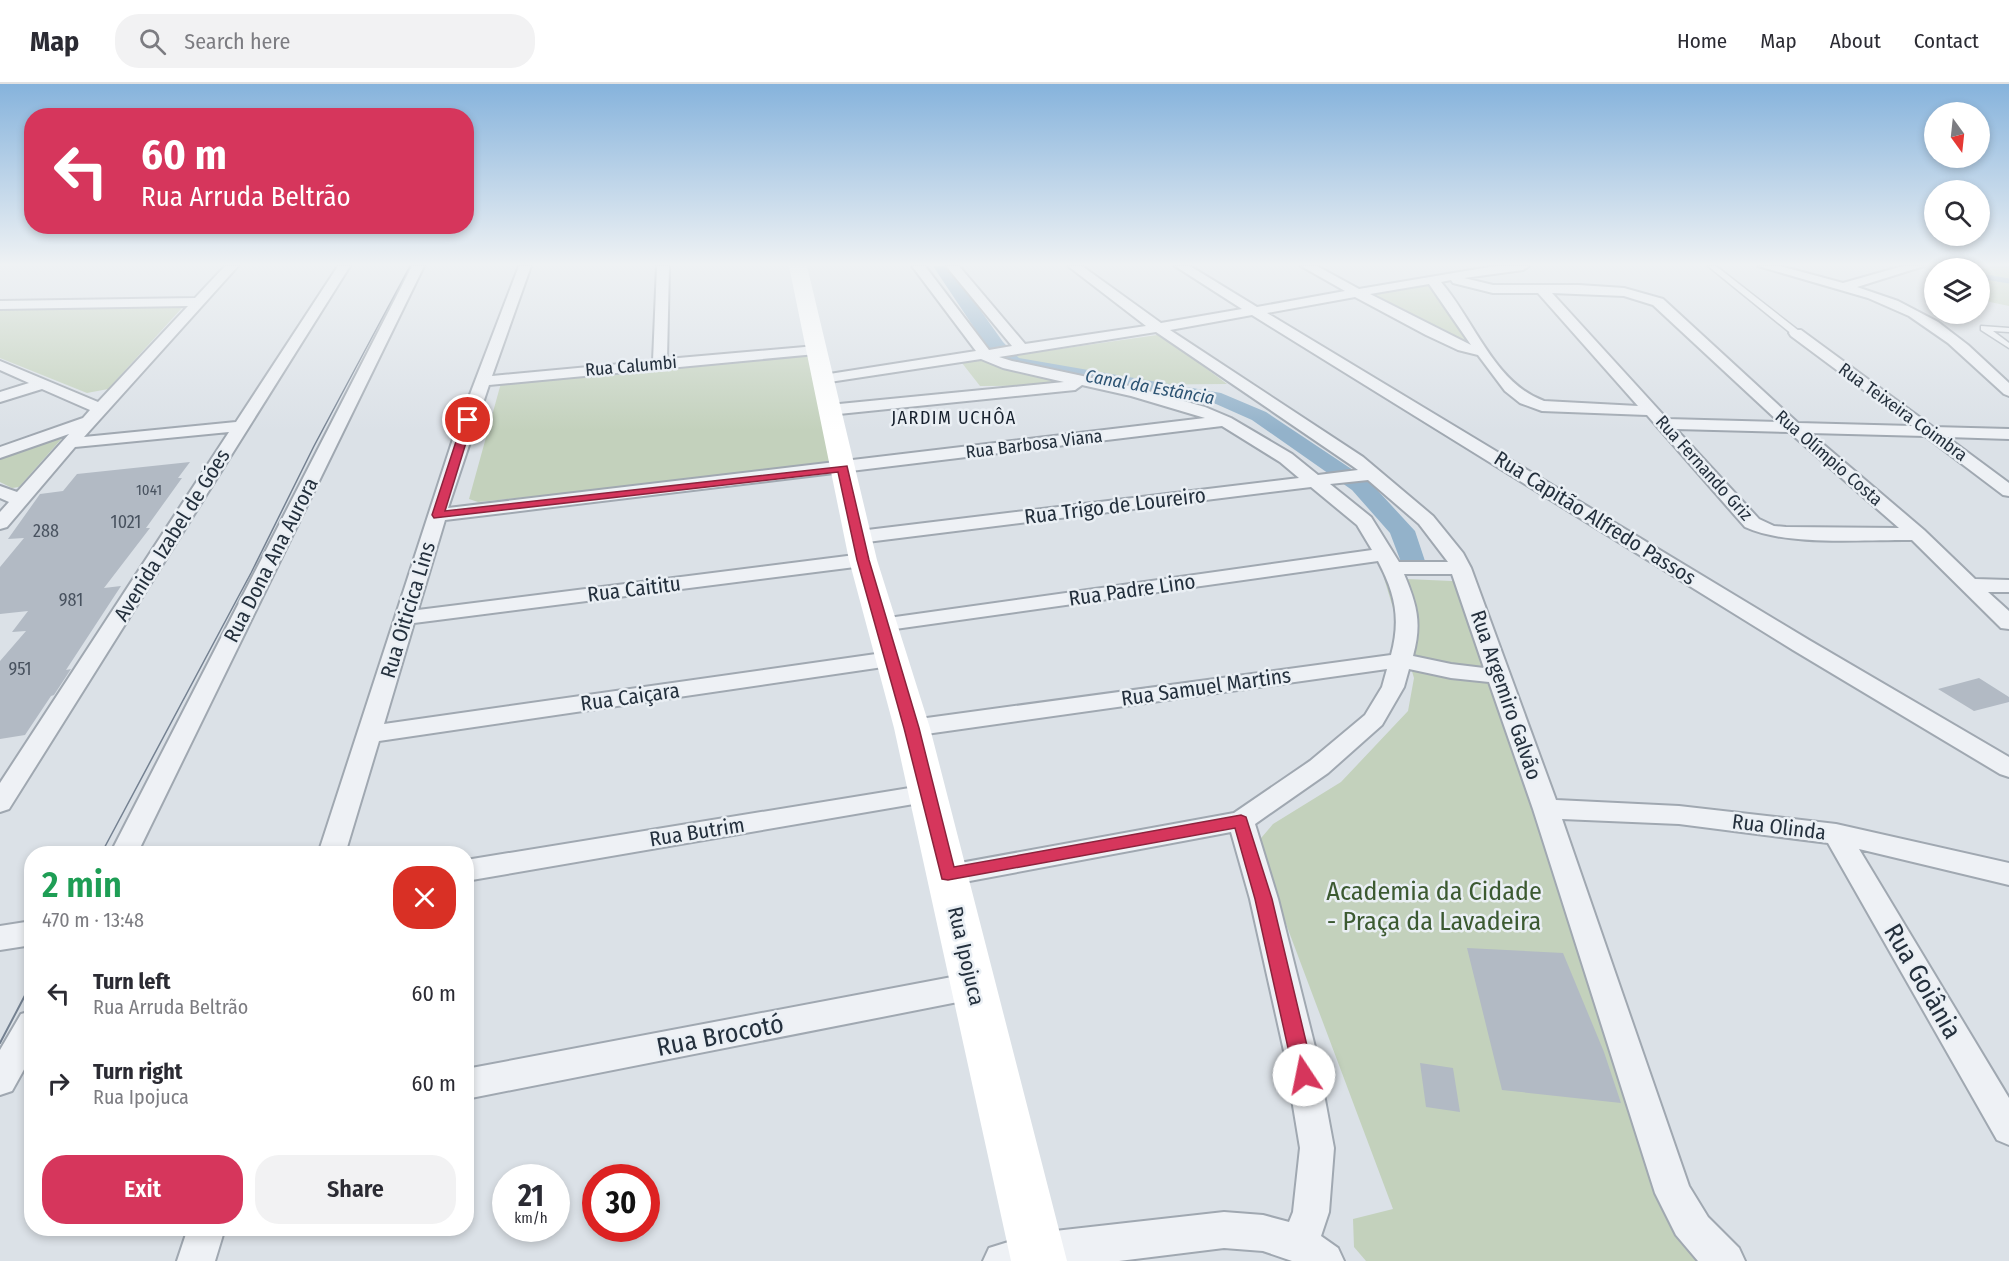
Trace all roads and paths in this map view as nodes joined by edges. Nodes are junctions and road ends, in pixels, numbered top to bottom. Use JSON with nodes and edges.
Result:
{"nodes":[{"id":1,"x":181,"y":321,"type":"edge"},
{"id":2,"x":308,"y":321,"type":"edge"},
{"id":3,"x":390,"y":321,"type":"edge"},
{"id":4,"x":505,"y":321,"type":"edge"},
{"id":5,"x":661,"y":321,"type":"edge"},
{"id":6,"x":810,"y":321,"type":"edge"},
{"id":7,"x":961,"y":321,"type":"edge"},
{"id":8,"x":995,"y":321,"type":"edge"},
{"id":9,"x":1148,"y":321,"type":"edge"},
{"id":10,"x":1199,"y":321,"type":"edge"},
{"id":11,"x":1272,"y":321,"type":"edge"},
{"id":12,"x":1411,"y":321,"type":"edge"},
{"id":13,"x":1463,"y":321,"type":"edge"},
{"id":14,"x":1570,"y":321,"type":"edge"},
{"id":15,"x":1678,"y":321,"type":"edge"},
{"id":16,"x":1781,"y":321,"type":"edge"},
{"id":17,"x":1926,"y":321,"type":"edge"},
{"id":18,"x":1158,"y":328,"type":"junction"},
{"id":19,"x":2009,"y":330,"type":"edge"},
{"id":20,"x":1796,"y":333,"type":"joint"},
{"id":21,"x":2009,"y":346,"type":"edge"},
{"id":22,"x":1017,"y":349,"type":"junction"},
{"id":23,"x":1483,"y":352,"type":"junction"},
{"id":24,"x":986,"y":353,"type":"junction"},
{"id":25,"x":660,"y":363,"type":"junction"},
{"id":26,"x":0,"y":365,"type":"edge"},
{"id":27,"x":823,"y":379,"type":"junction"},
{"id":28,"x":483,"y":381,"type":"junction"},
{"id":29,"x":44,"y":382,"type":"junction"},
{"id":30,"x":1096,"y":383,"type":"junction"},
{"id":31,"x":2009,"y":391,"type":"edge"},
{"id":32,"x":0,"y":397,"type":"edge"},
{"id":33,"x":101,"y":408,"type":"junction"},
{"id":34,"x":1658,"y":418,"type":"junction"},
{"id":35,"x":1225,"y":421,"type":"junction"},
{"id":36,"x":88,"y":422,"type":"junction"},
{"id":37,"x":240,"y":426,"type":"junction"},
{"id":38,"x":1794,"y":428,"type":"junction"},
{"id":39,"x":1932,"y":432,"type":"junction"},
{"id":40,"x":2009,"y":434,"type":"edge"},
{"id":41,"x":69,"y":443,"type":"junction"},
{"id":42,"x":0,"y":453,"type":"edge"},
{"id":43,"x":843,"y":468,"type":"junction"},
{"id":44,"x":1369,"y":474,"type":"junction"},
{"id":45,"x":1320,"y":482,"type":"junction"},
{"id":46,"x":0,"y":491,"type":"edge"},
{"id":47,"x":2009,"y":491,"type":"edge"},
{"id":48,"x":20,"y":500,"type":"junction"},
{"id":49,"x":438,"y":515,"type":"junction"},
{"id":50,"x":2,"y":520,"type":"edge"},
{"id":51,"x":1917,"y":534,"type":"junction"},
{"id":52,"x":861,"y":548,"type":"junction"},
{"id":53,"x":1388,"y":561,"type":"junction"},
{"id":54,"x":1461,"y":568,"type":"junction"},
{"id":55,"x":1972,"y":585,"type":"junction"},
{"id":56,"x":2009,"y":586,"type":"edge"},
{"id":57,"x":405,"y":618,"type":"junction"},
{"id":58,"x":2009,"y":623,"type":"edge"},
{"id":59,"x":886,"y":642,"type":"junction"},
{"id":60,"x":1400,"y":660,"type":"junction"},
{"id":61,"x":1499,"y":676,"type":"junction"},
{"id":62,"x":912,"y":728,"type":"junction"},
{"id":63,"x":370,"y":734,"type":"junction"},
{"id":64,"x":2009,"y":768,"type":"edge"},
{"id":65,"x":928,"y":794,"type":"junction"},
{"id":66,"x":0,"y":803,"type":"edge"},
{"id":67,"x":1546,"y":809,"type":"junction"},
{"id":68,"x":1241,"y":821,"type":"junction"},
{"id":69,"x":1836,"y":834,"type":"junction"},
{"id":70,"x":127,"y":846,"type":"edge"},
{"id":71,"x":334,"y":846,"type":"edge"},
{"id":72,"x":474,"y":870,"type":"edge"},
{"id":73,"x":948,"y":874,"type":"junction"},
{"id":74,"x":2009,"y":874,"type":"edge"},
{"id":75,"x":24,"y":934,"type":"edge"},
{"id":76,"x":0,"y":938,"type":"edge"},
{"id":77,"x":973,"y":986,"type":"junction"},
{"id":78,"x":24,"y":1038,"type":"edge"},
{"id":79,"x":0,"y":1080,"type":"edge"},
{"id":80,"x":474,"y":1082,"type":"edge"},
{"id":81,"x":2009,"y":1129,"type":"edge"},
{"id":82,"x":204,"y":1236,"type":"edge"},
{"id":83,"x":1312,"y":1253,"type":"edge"},
{"id":84,"x":1026,"y":1258,"type":"edge"},
{"id":85,"x":196,"y":1261,"type":"edge"},
{"id":86,"x":1726,"y":1261,"type":"edge"}],
"edges":[{"from":1,"to":33,"type":"street"},
{"from":2,"to":37,"type":"street","name":"Avenida Izabel de Góes"},
{"from":3,"to":70,"type":"street","name":"Rua Dona Ana Aurora"},
{"from":4,"to":28,"type":"street","name":"Rua Oiticica Lins"},
{"from":5,"to":25,"type":"street"},
{"from":6,"to":27,"type":"main road","name":"Rua Ipojuca"},
{"from":7,"to":24,"type":"street"},
{"from":8,"to":22,"type":"street"},
{"from":9,"to":18,"type":"street","name":"Rua Argemiro Galvão"},
{"from":10,"to":18,"type":"street"},
{"from":11,"to":64,"type":"street","name":"Rua Capitão Alfredo Passos"},
{"from":12,"to":23,"type":"street"},
{"from":13,"to":23,"type":"street"},
{"from":14,"to":34,"type":"street","name":"Rua Fernando Griz"},
{"from":15,"to":38,"type":"street","name":"Rua Olímpio Costa"},
{"from":16,"to":20,"type":"lane","name":"Rua Teixeira Coimbra"},
{"from":17,"to":31,"type":"street"},
{"from":18,"to":22,"type":"street"},
{"from":18,"to":44,"type":"street","name":"Rua Argemiro Galvão"},
{"from":19,"to":21,"type":"lane"},
{"from":20,"to":39,"type":"street","name":"Rua Teixeira Coimbra"},
{"from":22,"to":24,"type":"street"},
{"from":23,"to":34,"type":"street"},
{"from":24,"to":27,"type":"street"},
{"from":24,"to":30,"type":"street"},
{"from":25,"to":27,"type":"street","name":"Rua Calumbi"},
{"from":25,"to":28,"type":"street","name":"Rua Calumbi"},
{"from":26,"to":29,"type":"street"},
{"from":27,"to":30,"type":"street"},
{"from":27,"to":43,"type":"main road","name":"Rua Ipojuca"},
{"from":28,"to":49,"type":"street","name":"Rua Oiticica Lins"},
{"from":29,"to":32,"type":"street"},
{"from":29,"to":33,"type":"street"},
{"from":30,"to":35,"type":"street"},
{"from":33,"to":36,"type":"street"},
{"from":34,"to":38,"type":"street"},
{"from":34,"to":51,"type":"street","name":"Rua Fernando Griz"},
{"from":35,"to":43,"type":"street","name":"Rua Barbosa Viana"},
{"from":35,"to":45,"type":"street"},
{"from":36,"to":41,"type":"street"},
{"from":36,"to":42,"type":"street"},
{"from":37,"to":41,"type":"street"},
{"from":37,"to":66,"type":"street","name":"Avenida Izabel de Góes"},
{"from":38,"to":39,"type":"street"},
{"from":38,"to":51,"type":"street","name":"Rua Olímpio Costa"},
{"from":39,"to":40,"type":"street"},
{"from":39,"to":47,"type":"street","name":"Rua Teixeira Coimbra"},
{"from":41,"to":48,"type":"street"},
{"from":43,"to":49,"type":"street","name":"Rua Barbosa Viana"},
{"from":43,"to":52,"type":"main road","name":"Rua Ipojuca"},
{"from":44,"to":45,"type":"street","name":"Rua Trigo de Loureiro"},
{"from":44,"to":54,"type":"street","name":"Rua Argemiro Galvão"},
{"from":45,"to":52,"type":"street","name":"Rua Trigo de Loureiro"},
{"from":45,"to":53,"type":"street"},
{"from":46,"to":48,"type":"street"},
{"from":48,"to":50,"type":"street"},
{"from":49,"to":57,"type":"street","name":"Rua Oiticica Lins"},
{"from":51,"to":55,"type":"street","name":"Rua Olímpio Costa"},
{"from":52,"to":57,"type":"street","name":"Rua Caititu"},
{"from":52,"to":59,"type":"main road","name":"Rua Ipojuca"},
{"from":53,"to":54,"type":"street","name":"Rua Padre Lino"},
{"from":53,"to":59,"type":"street","name":"Rua Padre Lino"},
{"from":53,"to":60,"type":"street"},
{"from":54,"to":61,"type":"street","name":"Rua Argemiro Galvão"},
{"from":55,"to":56,"type":"street"},
{"from":55,"to":58,"type":"street","name":"Rua Olímpio Costa"},
{"from":57,"to":63,"type":"street","name":"Rua Oiticica Lins"},
{"from":59,"to":62,"type":"main road","name":"Rua Ipojuca"},
{"from":59,"to":63,"type":"street","name":"Rua Caiçara"},
{"from":60,"to":61,"type":"street","name":"Rua Samuel Martins"},
{"from":60,"to":62,"type":"street","name":"Rua Samuel Martins"},
{"from":60,"to":68,"type":"street"},
{"from":61,"to":67,"type":"street","name":"Rua Argemiro Galvão"},
{"from":62,"to":65,"type":"main road","name":"Rua Ipojuca"},
{"from":63,"to":71,"type":"street","name":"Rua Oiticica Lins"},
{"from":65,"to":72,"type":"street","name":"Rua Butrim"},
{"from":65,"to":73,"type":"main road","name":"Rua Ipojuca"},
{"from":67,"to":69,"type":"street","name":"Rua Olinda"},
{"from":67,"to":86,"type":"street","name":"Rua Argemiro Galvão"},
{"from":68,"to":73,"type":"street"},
{"from":68,"to":83,"type":"street"},
{"from":69,"to":74,"type":"street","name":"Rua Olinda"},
{"from":69,"to":81,"type":"street","name":"Rua Goiânia"},
{"from":73,"to":77,"type":"main road","name":"Rua Ipojuca"},
{"from":75,"to":76,"type":"street"},
{"from":77,"to":80,"type":"street","name":"Rua Brocotó"},
{"from":77,"to":84,"type":"main road","name":"Rua Ipojuca"},
{"from":78,"to":79,"type":"street"},
{"from":82,"to":85,"type":"street"},
{"from":83,"to":84,"type":"street"}]}
